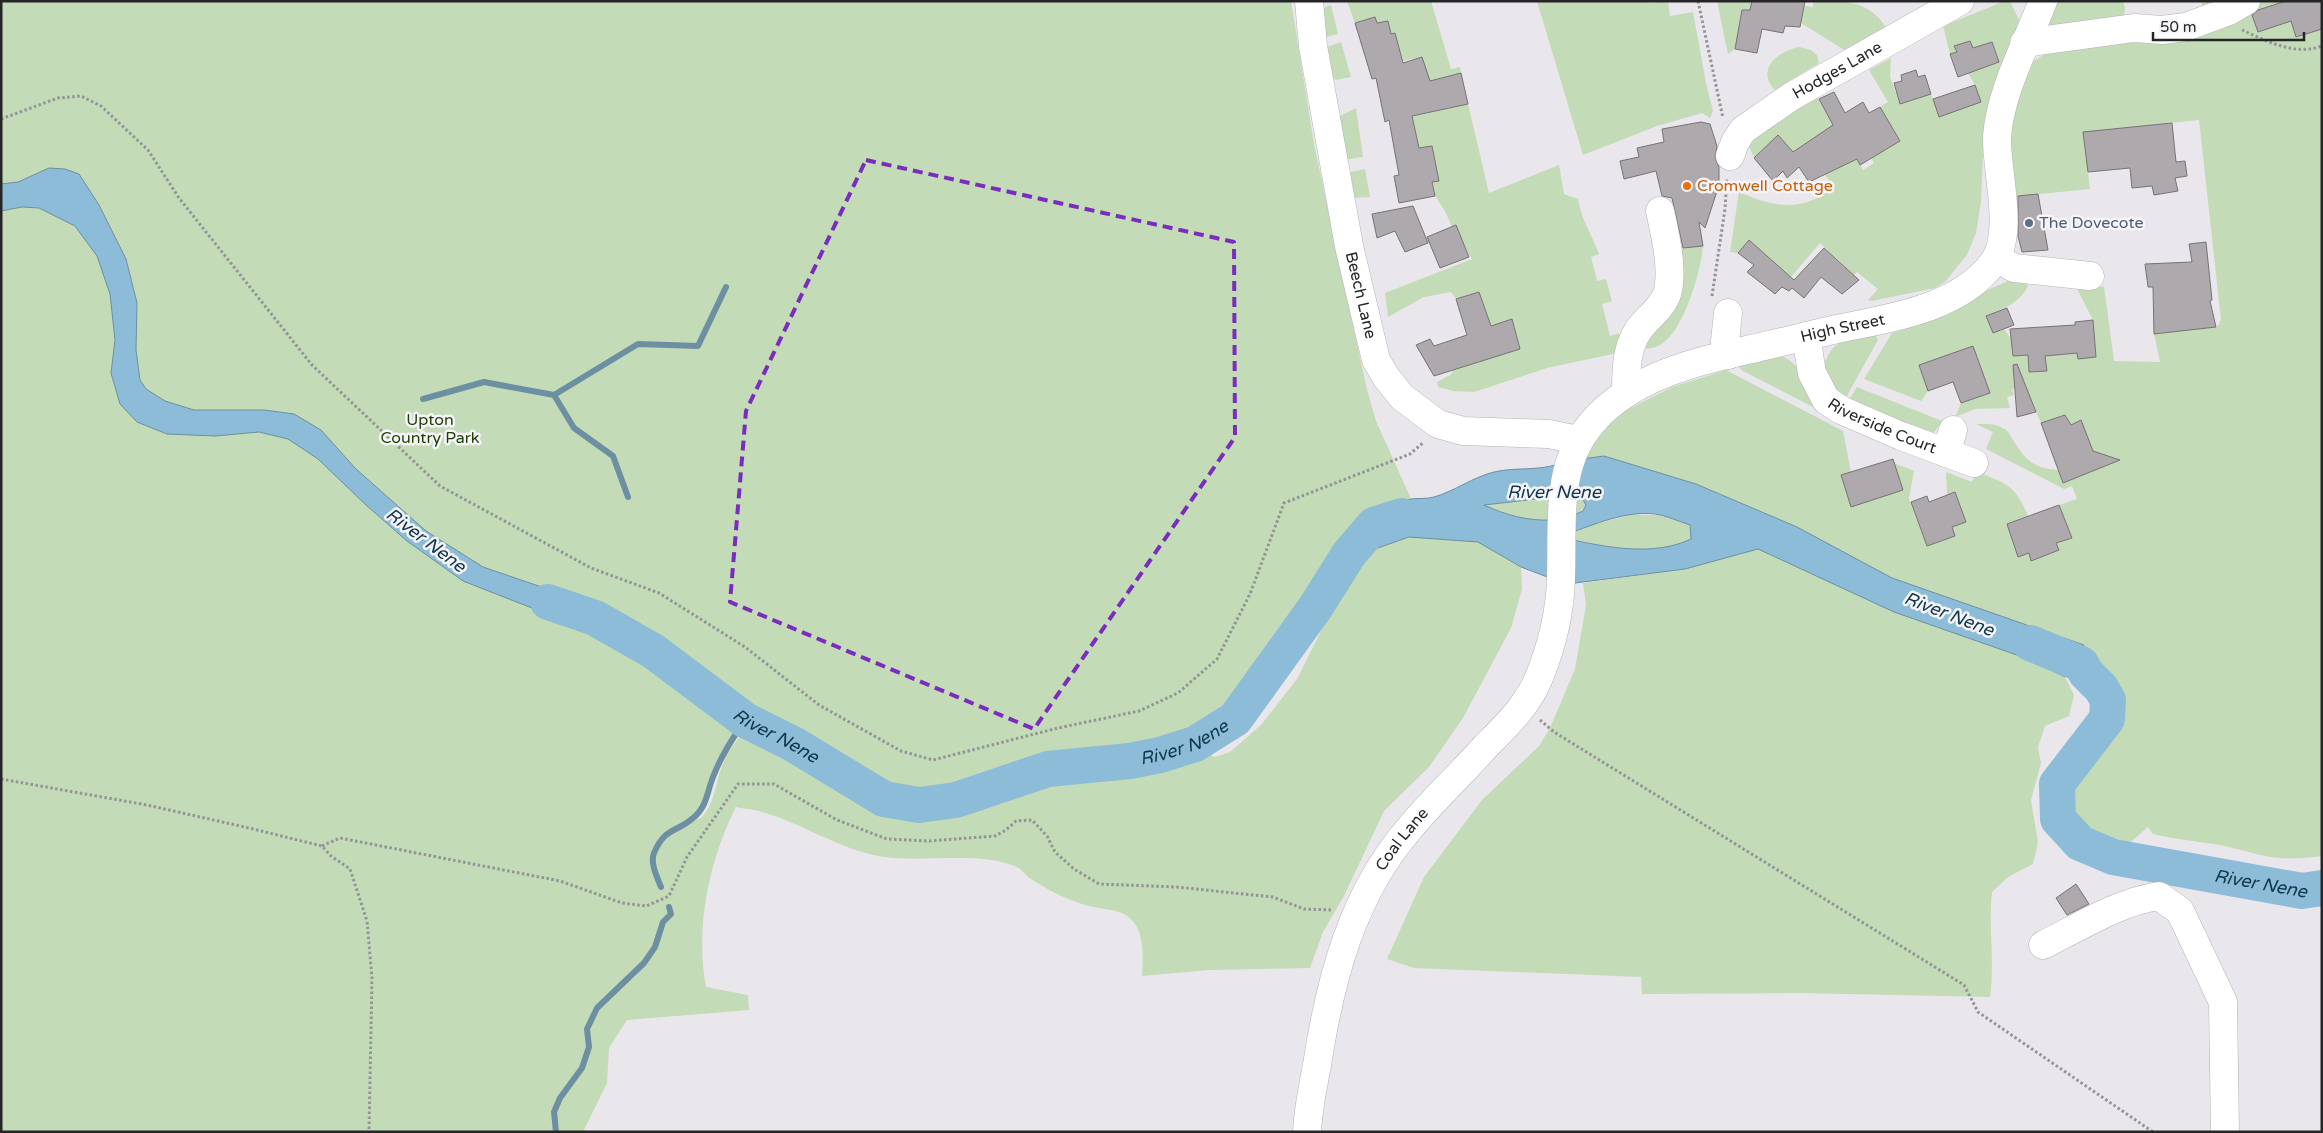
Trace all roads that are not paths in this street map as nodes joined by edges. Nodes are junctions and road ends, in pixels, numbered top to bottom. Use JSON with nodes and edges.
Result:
{"nodes":[{"id":1,"x":1309,"y":1,"type":"edge"},
{"id":2,"x":1960,"y":1,"type":"edge"},
{"id":3,"x":2043,"y":1,"type":"edge"},
{"id":4,"x":2246,"y":1,"type":"edge"},
{"id":5,"x":2024,"y":43,"type":"junction"},
{"id":6,"x":1730,"y":156,"type":"road end"},
{"id":7,"x":1660,"y":210,"type":"dead end"},
{"id":8,"x":1997,"y":258,"type":"junction"},
{"id":9,"x":2090,"y":276,"type":"dead end"},
{"id":10,"x":1720,"y":305,"type":"road end"},
{"id":11,"x":1806,"y":336,"type":"junction"},
{"id":12,"x":1728,"y":355,"type":"junction"},
{"id":13,"x":1626,"y":393,"type":"junction"},
{"id":14,"x":1574,"y":450,"type":"junction"},
{"id":15,"x":1974,"y":463,"type":"dead end"},
{"id":16,"x":2044,"y":945,"type":"dead end"},
{"id":17,"x":1307,"y":1132,"type":"edge"},
{"id":18,"x":2225,"y":1132,"type":"edge"}],
"edges":[{"from":1,"to":14,"type":"street","name":"Beech Lane"},
{"from":2,"to":6,"type":"street","name":"Hodges Lane"},
{"from":3,"to":5,"type":"street","name":"High Street"},
{"from":4,"to":5,"type":"street"},
{"from":5,"to":8,"type":"street","name":"High Street"},
{"from":7,"to":13,"type":"street"},
{"from":8,"to":9,"type":"street"},
{"from":8,"to":11,"type":"street","name":"High Street"},
{"from":10,"to":12,"type":"street"},
{"from":11,"to":12,"type":"street","name":"High Street"},
{"from":11,"to":15,"type":"street","name":"Riverside Court"},
{"from":12,"to":13,"type":"street","name":"High Street"},
{"from":13,"to":14,"type":"street","name":"High Street"},
{"from":14,"to":17,"type":"street","name":"Coal Lane"},
{"from":16,"to":18,"type":"street"}]}
